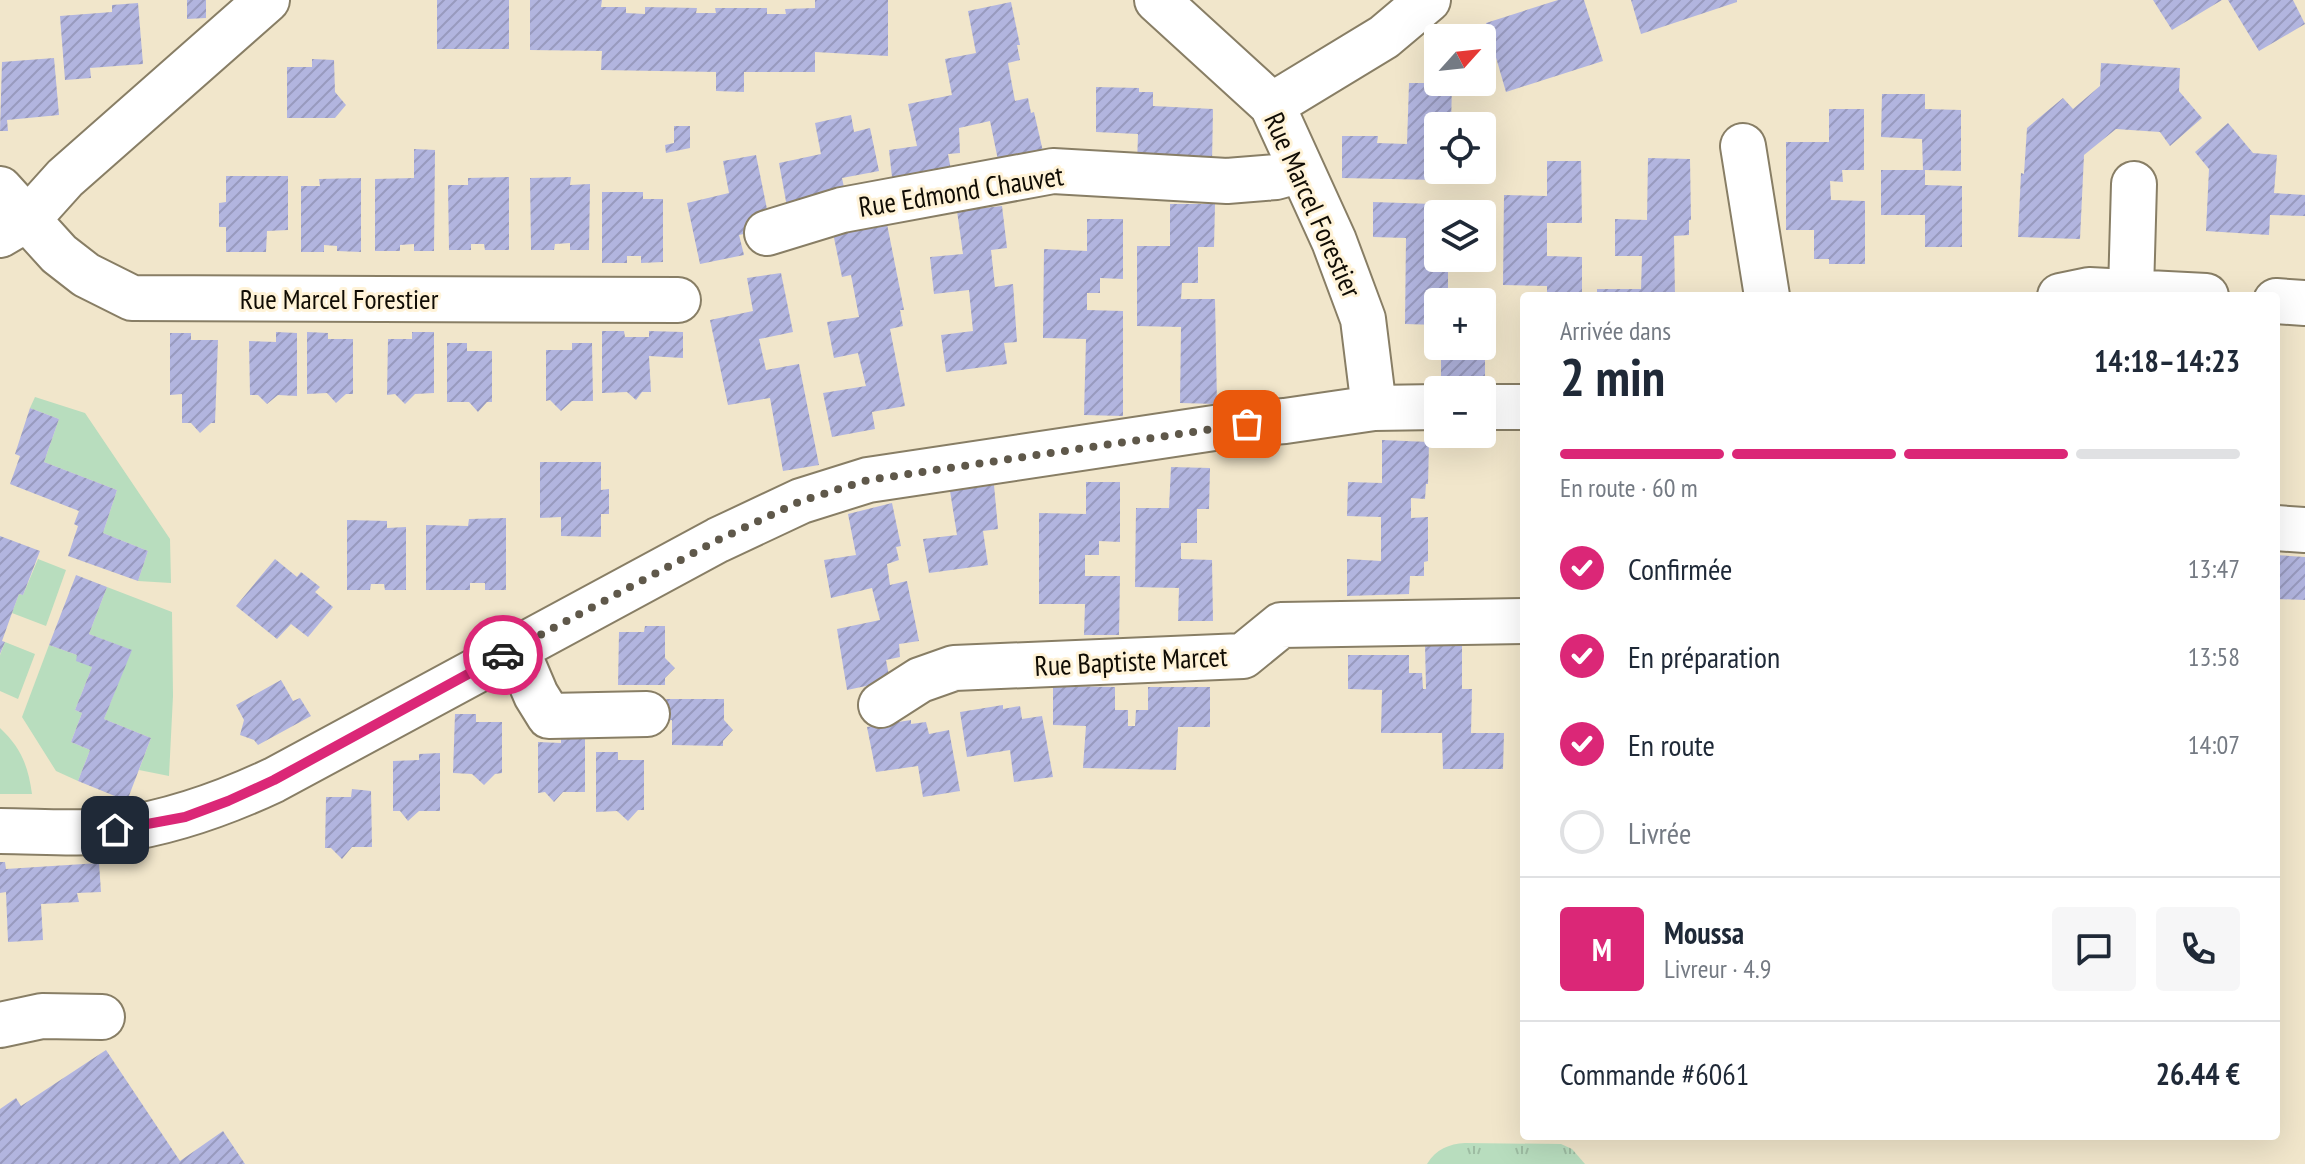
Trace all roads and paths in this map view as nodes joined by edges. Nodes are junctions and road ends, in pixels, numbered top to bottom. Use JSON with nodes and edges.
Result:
{"nodes":[{"id":1,"x":267,"y":0,"type":"edge"},
{"id":2,"x":1157,"y":0,"type":"edge"},
{"id":3,"x":1428,"y":0,"type":"edge"},
{"id":4,"x":1272,"y":105,"type":"junction"},
{"id":5,"x":1743,"y":146,"type":"dead end"},
{"id":6,"x":1301,"y":170,"type":"junction"},
{"id":7,"x":2134,"y":184,"type":"dead end"},
{"id":8,"x":10,"y":214,"type":"edge"},
{"id":9,"x":767,"y":233,"type":"dead end"},
{"id":10,"x":2131,"y":291,"type":"junction"},
{"id":11,"x":1766,"y":292,"type":"edge"},
{"id":12,"x":2079,"y":292,"type":"edge"},
{"id":13,"x":2146,"y":292,"type":"edge"},
{"id":14,"x":678,"y":300,"type":"dead end"},
{"id":15,"x":2280,"y":301,"type":"edge"},
{"id":16,"x":2305,"y":303,"type":"edge"},
{"id":17,"x":1424,"y":407,"type":"edge"},
{"id":18,"x":1496,"y":407,"type":"edge"},
{"id":19,"x":1520,"y":407,"type":"edge"},
{"id":20,"x":1374,"y":408,"type":"junction"},
{"id":21,"x":2280,"y":528,"type":"edge"},
{"id":22,"x":2305,"y":530,"type":"edge"},
{"id":23,"x":1520,"y":621,"type":"edge"},
{"id":24,"x":516,"y":648,"type":"junction"},
{"id":25,"x":881,"y":705,"type":"dead end"},
{"id":26,"x":647,"y":714,"type":"dead end"},
{"id":27,"x":0,"y":831,"type":"edge"},
{"id":28,"x":102,"y":1017,"type":"dead end"},
{"id":29,"x":0,"y":1025,"type":"edge"}],
"edges":[{"from":1,"to":8,"type":"street","name":"Rue Marcel Forestier"},
{"from":2,"to":4,"type":"street","name":"Rue Marcel Forestier"},
{"from":3,"to":4,"type":"street"},
{"from":4,"to":6,"type":"street","name":"Rue Marcel Forestier"},
{"from":5,"to":11,"type":"street"},
{"from":6,"to":9,"type":"street","name":"Rue Edmond Chauvet"},
{"from":6,"to":20,"type":"street","name":"Rue Marcel Forestier"},
{"from":7,"to":10,"type":"street"},
{"from":8,"to":14,"type":"street","name":"Rue Marcel Forestier"},
{"from":10,"to":12,"type":"street"},
{"from":10,"to":13,"type":"street"},
{"from":15,"to":16,"type":"street"},
{"from":17,"to":20,"type":"street"},
{"from":18,"to":19,"type":"street"},
{"from":20,"to":24,"type":"street"},
{"from":21,"to":22,"type":"street"},
{"from":23,"to":25,"type":"street","name":"Rue Baptiste Marcet"},
{"from":24,"to":26,"type":"street"},
{"from":24,"to":27,"type":"street"},
{"from":28,"to":29,"type":"street"}]}
